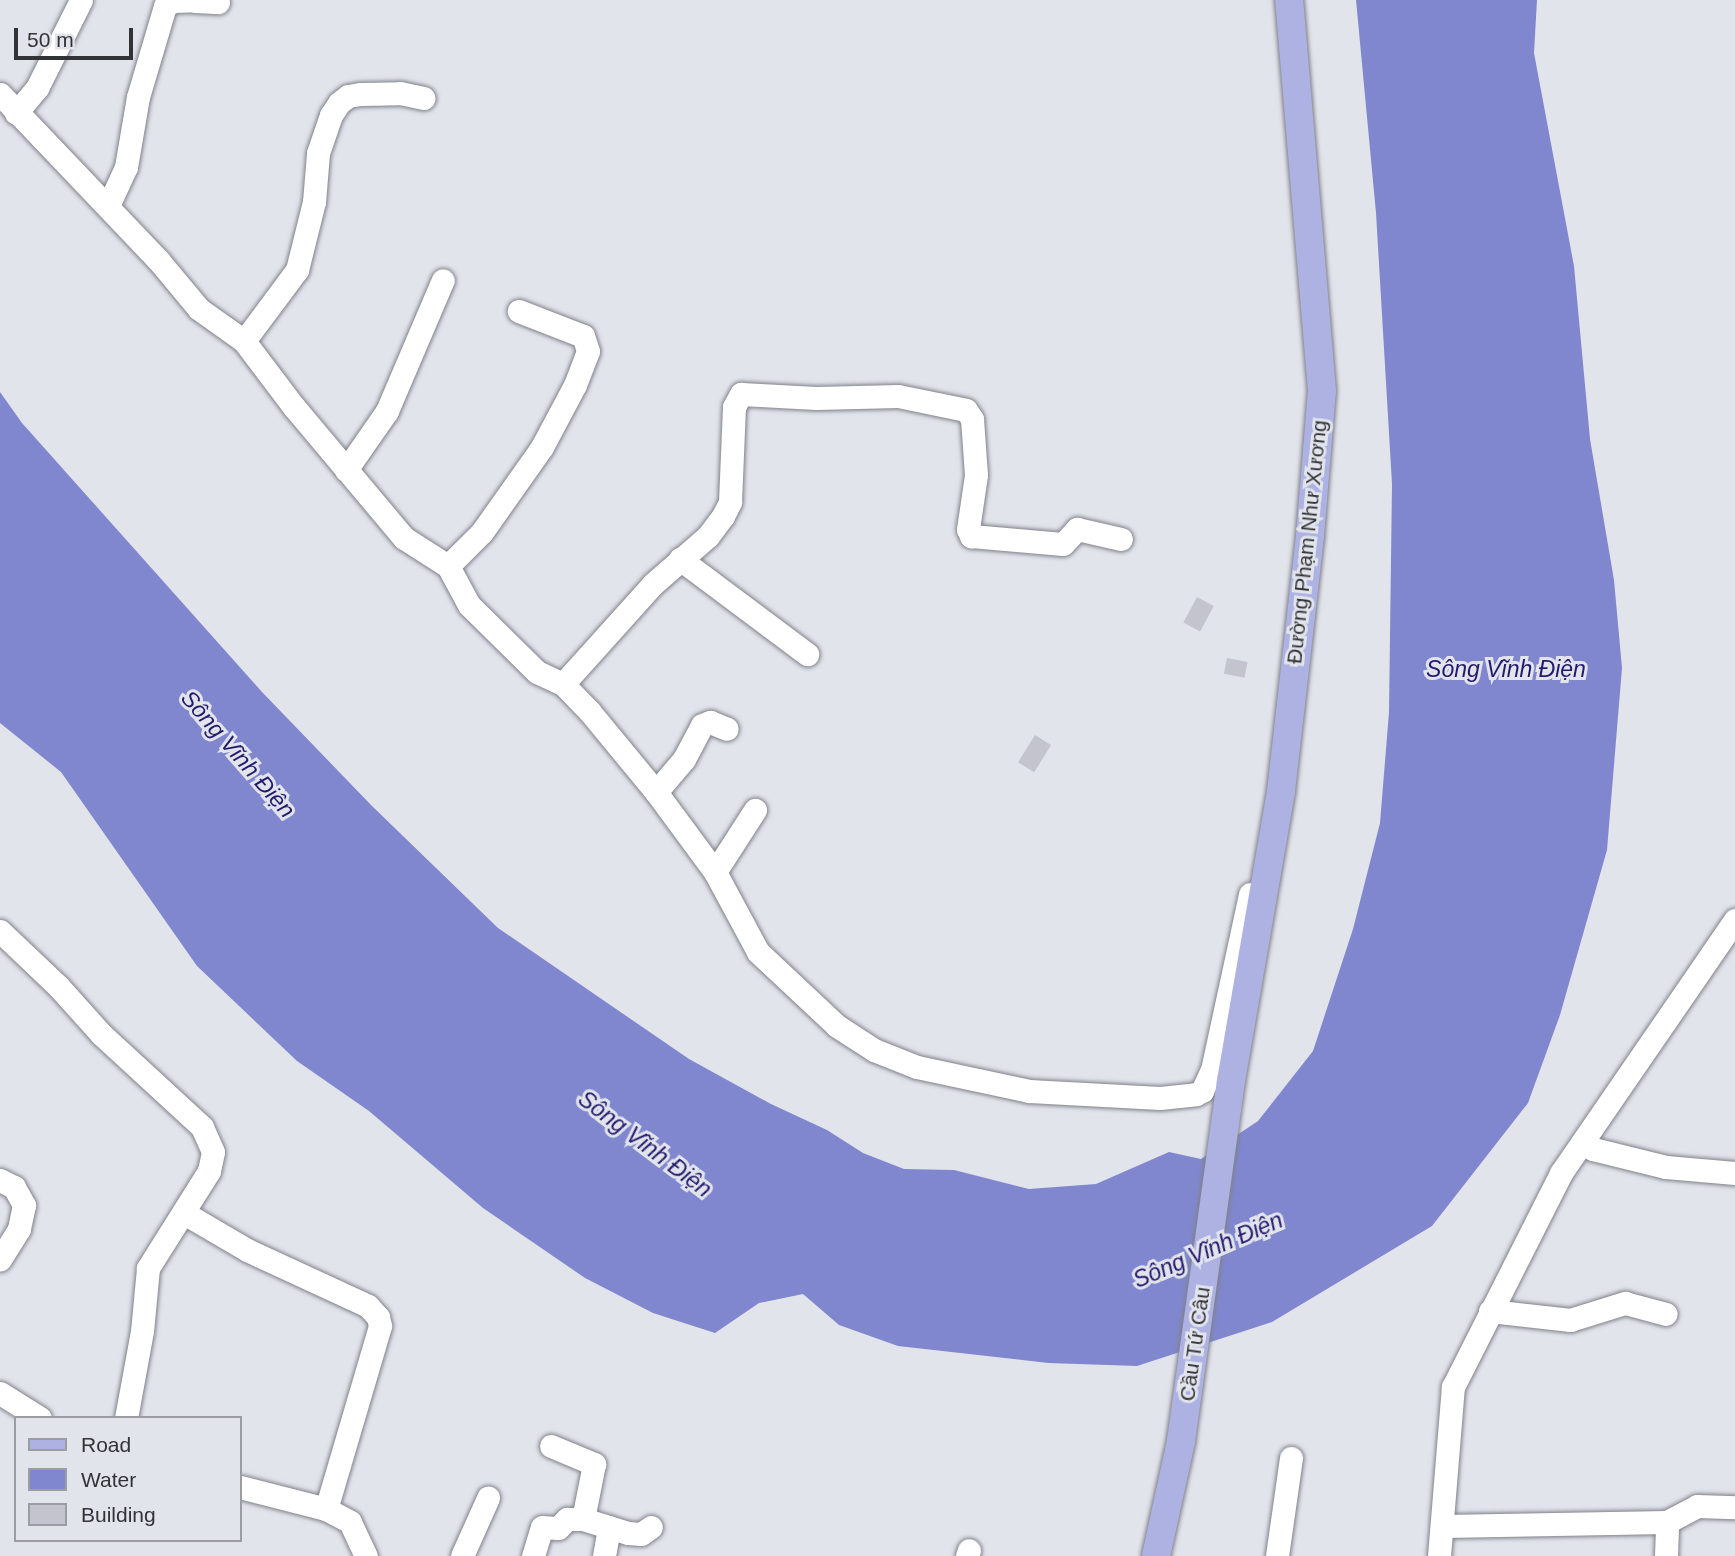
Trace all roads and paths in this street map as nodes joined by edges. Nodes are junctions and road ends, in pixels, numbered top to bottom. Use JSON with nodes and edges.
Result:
{"nodes":[{"id":1,"x":81,"y":0,"type":"edge"},
{"id":2,"x":1289,"y":0,"type":"edge"},
{"id":3,"x":203,"y":1,"type":"edge"},
{"id":4,"x":0,"y":94,"type":"edge"},
{"id":5,"x":423,"y":98,"type":"dead end"},
{"id":6,"x":16,"y":113,"type":"junction"},
{"id":7,"x":107,"y":206,"type":"junction"},
{"id":8,"x":443,"y":280,"type":"dead end"},
{"id":9,"x":519,"y":311,"type":"dead end"},
{"id":10,"x":244,"y":341,"type":"junction"},
{"id":11,"x":346,"y":470,"type":"junction"},
{"id":12,"x":1121,"y":540,"type":"dead end"},
{"id":13,"x":680,"y":559,"type":"junction"},
{"id":14,"x":447,"y":566,"type":"junction"},
{"id":15,"x":807,"y":654,"type":"dead end"},
{"id":16,"x":563,"y":684,"type":"junction"},
{"id":17,"x":727,"y":729,"type":"dead end"},
{"id":18,"x":1281,"y":791,"type":"junction"},
{"id":19,"x":656,"y":792,"type":"junction"},
{"id":20,"x":755,"y":810,"type":"dead end"},
{"id":21,"x":715,"y":872,"type":"junction"},
{"id":22,"x":1734,"y":923,"type":"edge"},
{"id":23,"x":0,"y":931,"type":"edge"},
{"id":24,"x":1231,"y":1081,"type":"joint"},
{"id":25,"x":1582,"y":1143,"type":"junction"},
{"id":26,"x":1735,"y":1173,"type":"edge"},
{"id":27,"x":0,"y":1180,"type":"edge"},
{"id":28,"x":184,"y":1213,"type":"junction"},
{"id":29,"x":0,"y":1259,"type":"edge"},
{"id":30,"x":1490,"y":1311,"type":"junction"},
{"id":31,"x":1666,"y":1314,"type":"dead end"},
{"id":32,"x":0,"y":1393,"type":"edge"},
{"id":33,"x":37,"y":1416,"type":"edge"},
{"id":34,"x":126,"y":1416,"type":"edge"},
{"id":35,"x":551,"y":1446,"type":"dead end"},
{"id":36,"x":1291,"y":1458,"type":"dead end"},
{"id":37,"x":242,"y":1488,"type":"edge"},
{"id":38,"x":488,"y":1498,"type":"dead end"},
{"id":39,"x":1735,"y":1507,"type":"edge"},
{"id":40,"x":326,"y":1509,"type":"junction"},
{"id":41,"x":583,"y":1519,"type":"junction"},
{"id":42,"x":1667,"y":1521,"type":"junction"},
{"id":43,"x":1443,"y":1526,"type":"junction"},
{"id":44,"x":609,"y":1527,"type":"junction"},
{"id":45,"x":650,"y":1527,"type":"dead end"},
{"id":46,"x":366,"y":1556,"type":"edge"},
{"id":47,"x":462,"y":1556,"type":"edge"},
{"id":48,"x":533,"y":1556,"type":"edge"},
{"id":49,"x":604,"y":1556,"type":"edge"},
{"id":50,"x":1156,"y":1556,"type":"edge"},
{"id":51,"x":1278,"y":1556,"type":"edge"},
{"id":52,"x":1439,"y":1556,"type":"edge"},
{"id":53,"x":1666,"y":1556,"type":"edge"}],
"edges":[{"from":1,"to":6,"type":"street"},
{"from":2,"to":18,"type":"main road","name":"Đường Phạm Như Xương"},
{"from":3,"to":7,"type":"street"},
{"from":4,"to":6,"type":"street"},
{"from":5,"to":10,"type":"street"},
{"from":6,"to":7,"type":"street"},
{"from":7,"to":10,"type":"street"},
{"from":8,"to":11,"type":"street"},
{"from":9,"to":14,"type":"street"},
{"from":10,"to":11,"type":"street"},
{"from":11,"to":14,"type":"street"},
{"from":12,"to":13,"type":"street"},
{"from":13,"to":15,"type":"street"},
{"from":13,"to":16,"type":"street"},
{"from":14,"to":16,"type":"street"},
{"from":16,"to":19,"type":"street"},
{"from":17,"to":19,"type":"street"},
{"from":18,"to":21,"type":"street"},
{"from":18,"to":24,"type":"main road","name":"Đường Phạm Như Xương"},
{"from":19,"to":21,"type":"street"},
{"from":20,"to":21,"type":"street"},
{"from":22,"to":25,"type":"street"},
{"from":23,"to":28,"type":"street"},
{"from":24,"to":50,"type":"main road","name":"Cầu Tứ Câu"},
{"from":25,"to":26,"type":"street"},
{"from":25,"to":30,"type":"street"},
{"from":27,"to":29,"type":"street"},
{"from":28,"to":34,"type":"street"},
{"from":28,"to":40,"type":"street"},
{"from":30,"to":31,"type":"street"},
{"from":30,"to":43,"type":"street"},
{"from":32,"to":33,"type":"street"},
{"from":35,"to":41,"type":"street"},
{"from":36,"to":51,"type":"street"},
{"from":37,"to":40,"type":"street"},
{"from":38,"to":47,"type":"street"},
{"from":39,"to":42,"type":"street"},
{"from":40,"to":46,"type":"street"},
{"from":41,"to":44,"type":"street"},
{"from":41,"to":48,"type":"street"},
{"from":42,"to":43,"type":"street"},
{"from":42,"to":53,"type":"street"},
{"from":43,"to":52,"type":"street"},
{"from":44,"to":45,"type":"street"},
{"from":44,"to":49,"type":"street"}]}
